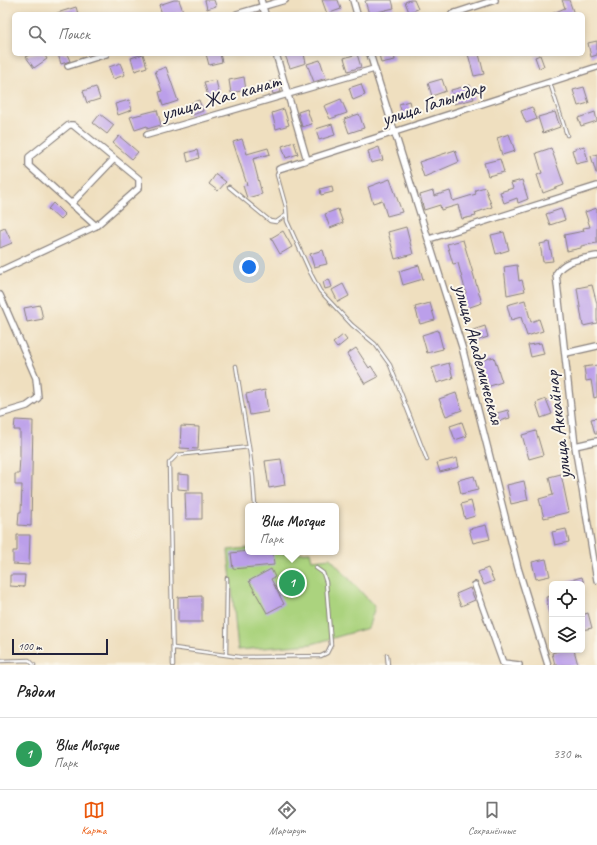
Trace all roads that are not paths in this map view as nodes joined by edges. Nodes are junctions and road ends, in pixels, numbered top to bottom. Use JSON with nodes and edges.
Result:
{"nodes":[{"id":1,"x":261,"y":0,"type":"edge"},
{"id":2,"x":285,"y":0,"type":"edge"},
{"id":3,"x":353,"y":0,"type":"edge"},
{"id":4,"x":495,"y":0,"type":"edge"},
{"id":5,"x":263,"y":6,"type":"junction"},
{"id":6,"x":244,"y":12,"type":"edge"},
{"id":7,"x":264,"y":12,"type":"edge"},
{"id":8,"x":356,"y":12,"type":"edge"},
{"id":9,"x":458,"y":12,"type":"edge"},
{"id":10,"x":100,"y":56,"type":"edge"},
{"id":11,"x":277,"y":56,"type":"edge"},
{"id":12,"x":371,"y":56,"type":"edge"},
{"id":13,"x":68,"y":66,"type":"dead end"},
{"id":14,"x":597,"y":67,"type":"edge"},
{"id":15,"x":374,"y":69,"type":"junction"},
{"id":16,"x":550,"y":82,"type":"junction"},
{"id":17,"x":287,"y":94,"type":"junction"},
{"id":18,"x":395,"y":132,"type":"junction"},
{"id":19,"x":147,"y":135,"type":"dead end"},
{"id":20,"x":567,"y":135,"type":"dead end"},
{"id":21,"x":114,"y":159,"type":"junction"},
{"id":22,"x":307,"y":160,"type":"junction"},
{"id":23,"x":279,"y":169,"type":"joint"},
{"id":24,"x":597,"y":186,"type":"edge"},
{"id":25,"x":229,"y":187,"type":"dead end"},
{"id":26,"x":71,"y":204,"type":"junction"},
{"id":27,"x":287,"y":215,"type":"junction"},
{"id":28,"x":96,"y":226,"type":"junction"},
{"id":29,"x":429,"y":239,"type":"junction"},
{"id":30,"x":597,"y":256,"type":"edge"},
{"id":31,"x":0,"y":271,"type":"edge"},
{"id":32,"x":0,"y":295,"type":"edge"},
{"id":33,"x":597,"y":346,"type":"edge"},
{"id":34,"x":566,"y":353,"type":"junction"},
{"id":35,"x":236,"y":366,"type":"dead end"},
{"id":36,"x":0,"y":415,"type":"edge"},
{"id":37,"x":597,"y":441,"type":"edge"},
{"id":38,"x":575,"y":446,"type":"junction"},
{"id":39,"x":249,"y":447,"type":"junction"},
{"id":40,"x":427,"y":460,"type":"dead end"},
{"id":41,"x":255,"y":503,"type":"edge"},
{"id":42,"x":594,"y":546,"type":"edge"},
{"id":43,"x":316,"y":568,"type":"dead end"},
{"id":44,"x":227,"y":578,"type":"dead end"},
{"id":45,"x":597,"y":580,"type":"edge"},
{"id":46,"x":475,"y":585,"type":"dead end"},
{"id":47,"x":174,"y":648,"type":"junction"},
{"id":48,"x":226,"y":655,"type":"junction"},
{"id":49,"x":387,"y":655,"type":"dead end"},
{"id":50,"x":0,"y":661,"type":"edge"},
{"id":51,"x":34,"y":665,"type":"edge"},
{"id":52,"x":173,"y":665,"type":"edge"},
{"id":53,"x":388,"y":665,"type":"edge"},
{"id":54,"x":519,"y":665,"type":"edge"},
{"id":55,"x":548,"y":665,"type":"edge"}],
"edges":[{"from":1,"to":5,"type":"street"},
{"from":2,"to":5,"type":"street"},
{"from":3,"to":8,"type":"street"},
{"from":4,"to":9,"type":"street"},
{"from":5,"to":6,"type":"street"},
{"from":5,"to":7,"type":"street"},
{"from":10,"to":13,"type":"street"},
{"from":11,"to":17,"type":"street"},
{"from":12,"to":15,"type":"street","name":"улица Академическая"},
{"from":14,"to":16,"type":"street","name":"улица Галымдар"},
{"from":15,"to":17,"type":"street","name":"улица Жас канат"},
{"from":15,"to":18,"type":"street","name":"улица Академическая"},
{"from":16,"to":18,"type":"street","name":"улица Галымдар"},
{"from":16,"to":20,"type":"lane"},
{"from":17,"to":19,"type":"street","name":"улица Жас канат"},
{"from":17,"to":22,"type":"street"},
{"from":18,"to":22,"type":"street","name":"улица Галымдар"},
{"from":18,"to":29,"type":"street","name":"улица Академическая"},
{"from":21,"to":26,"type":"street"},
{"from":21,"to":26,"type":"street"},
{"from":21,"to":28,"type":"street"},
{"from":22,"to":23,"type":"street","name":"улица Галымдар"},
{"from":23,"to":27,"type":"lane"},
{"from":24,"to":29,"type":"street"},
{"from":25,"to":27,"type":"lane"},
{"from":26,"to":28,"type":"street"},
{"from":27,"to":40,"type":"lane"},
{"from":28,"to":31,"type":"street"},
{"from":29,"to":55,"type":"street","name":"улица Академическая"},
{"from":30,"to":34,"type":"street","name":"улица Аккайнар"},
{"from":32,"to":36,"type":"street"},
{"from":33,"to":34,"type":"street"},
{"from":34,"to":38,"type":"street","name":"улица Аккайнар"},
{"from":35,"to":39,"type":"lane"},
{"from":37,"to":38,"type":"street"},
{"from":38,"to":42,"type":"street","name":"улица Аккайнар"},
{"from":39,"to":41,"type":"lane"},
{"from":39,"to":47,"type":"lane"},
{"from":42,"to":45,"type":"street","name":"улица Аккайнар"},
{"from":43,"to":48,"type":"lane"},
{"from":44,"to":48,"type":"lane"},
{"from":46,"to":54,"type":"street"},
{"from":47,"to":48,"type":"lane"},
{"from":47,"to":52,"type":"lane"},
{"from":49,"to":53,"type":"lane"},
{"from":50,"to":51,"type":"lane"}]}
